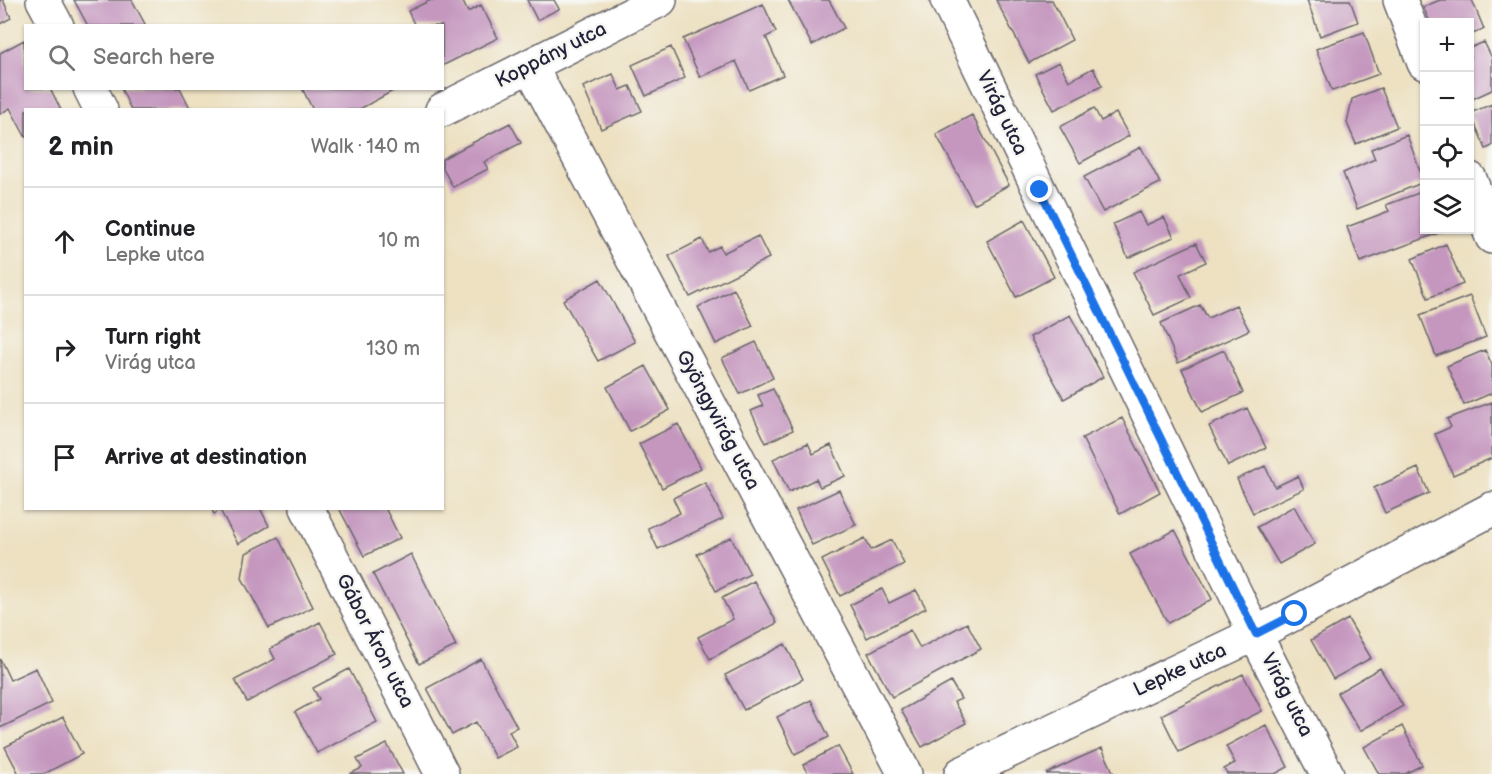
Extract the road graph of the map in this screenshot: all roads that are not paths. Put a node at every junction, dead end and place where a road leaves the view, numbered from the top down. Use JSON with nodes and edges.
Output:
{"nodes":[{"id":1,"x":43,"y":0,"type":"edge"},
{"id":2,"x":660,"y":0,"type":"edge"},
{"id":3,"x":947,"y":0,"type":"edge"},
{"id":4,"x":1400,"y":0,"type":"edge"},
{"id":5,"x":56,"y":24,"type":"edge"},
{"id":6,"x":1420,"y":50,"type":"edge"},
{"id":7,"x":531,"y":67,"type":"junction"},
{"id":8,"x":91,"y":90,"type":"edge"},
{"id":9,"x":100,"y":108,"type":"edge"},
{"id":10,"x":444,"y":109,"type":"edge"},
{"id":11,"x":1470,"y":180,"type":"edge"},
{"id":12,"x":1492,"y":237,"type":"edge"},
{"id":13,"x":1492,"y":509,"type":"edge"},
{"id":14,"x":308,"y":510,"type":"edge"},
{"id":15,"x":1256,"y":634,"type":"junction"},
{"id":16,"x":442,"y":774,"type":"edge"},
{"id":17,"x":906,"y":774,"type":"edge"},
{"id":18,"x":961,"y":774,"type":"edge"},
{"id":19,"x":1327,"y":774,"type":"edge"}],
"edges":[{"from":1,"to":5,"type":"street"},
{"from":2,"to":7,"type":"street","name":"Koppány utca"},
{"from":3,"to":15,"type":"street","name":"Virág utca"},
{"from":4,"to":6,"type":"street"},
{"from":7,"to":10,"type":"street","name":"Koppány utca"},
{"from":7,"to":17,"type":"street","name":"Gyöngyvirág utca"},
{"from":8,"to":9,"type":"street"},
{"from":11,"to":12,"type":"street"},
{"from":13,"to":15,"type":"street","name":"Lepke utca"},
{"from":14,"to":16,"type":"street","name":"Gábor Áron utca"},
{"from":15,"to":18,"type":"street","name":"Lepke utca"},
{"from":15,"to":19,"type":"street","name":"Virág utca"}]}
